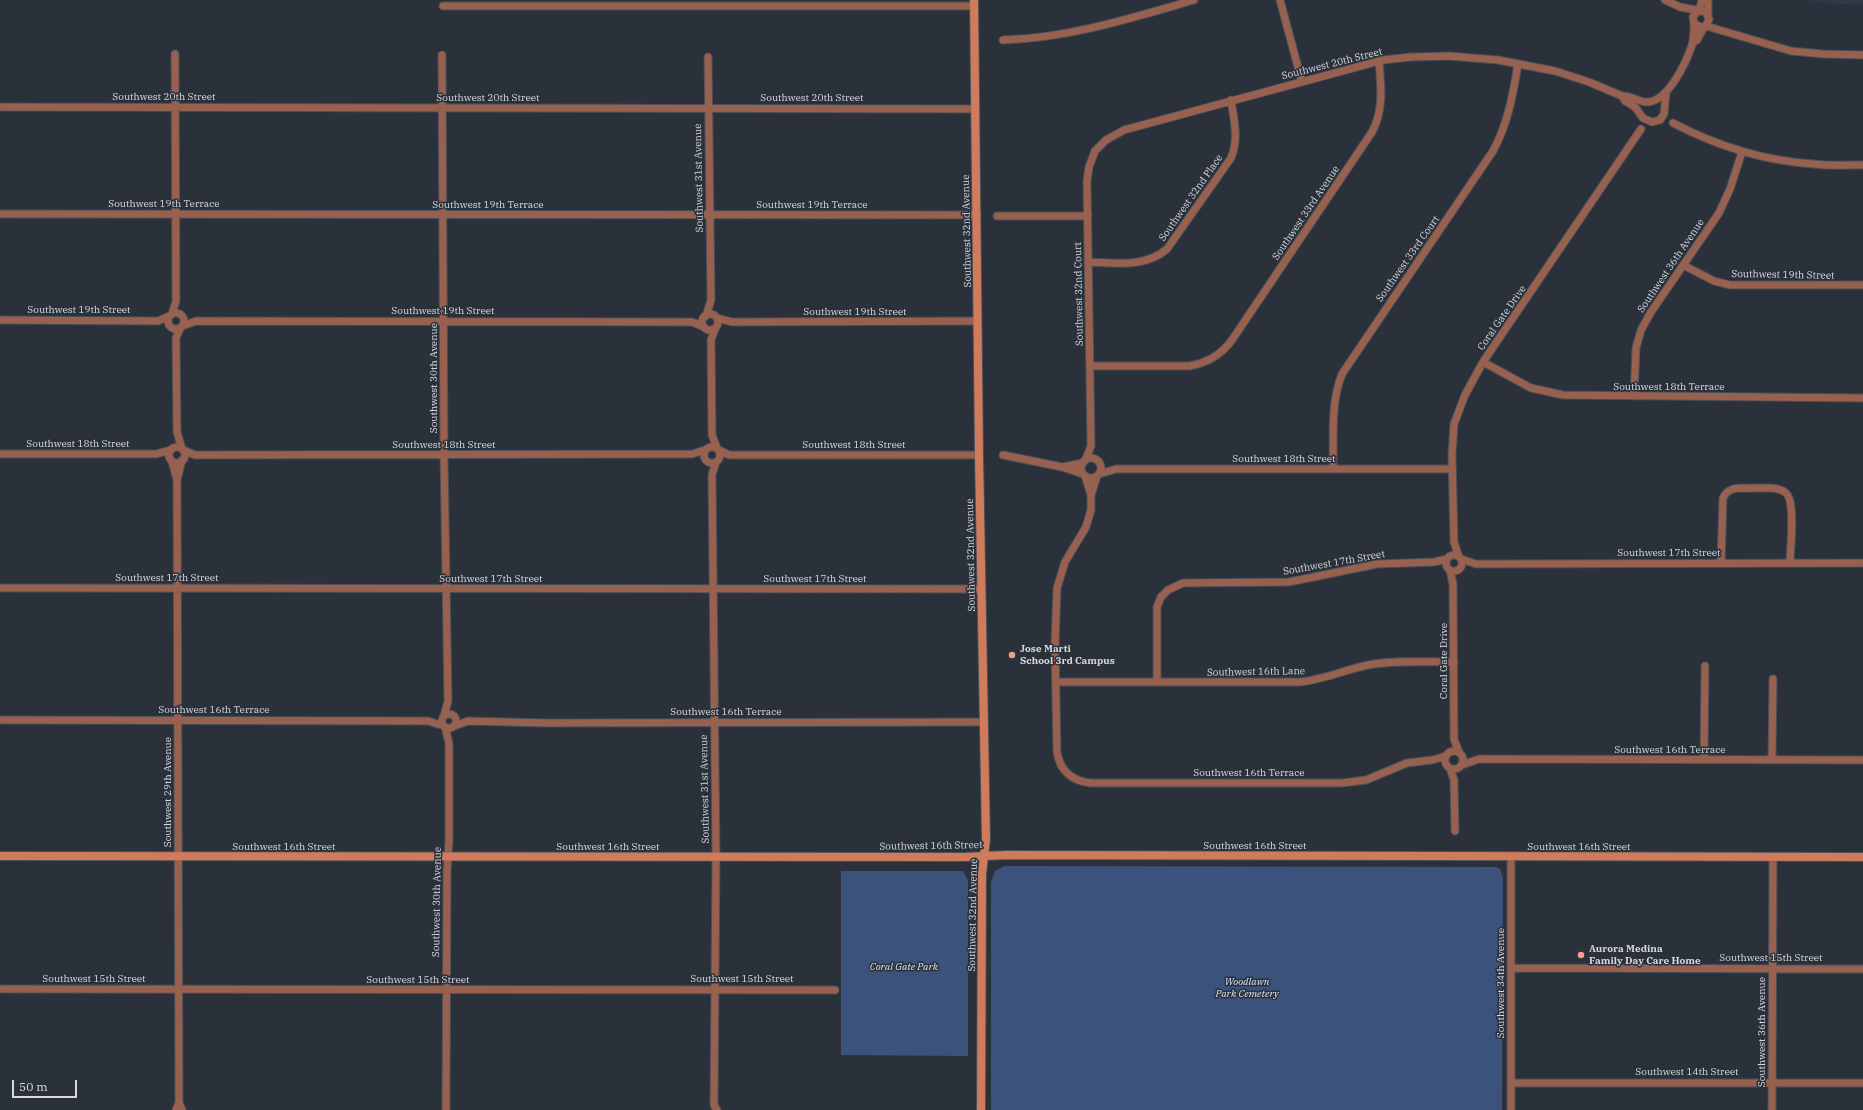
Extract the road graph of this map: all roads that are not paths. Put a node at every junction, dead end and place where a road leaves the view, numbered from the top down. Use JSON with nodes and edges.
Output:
{"nodes":[{"id":1,"x":1194,"y":0,"type":"edge"},
{"id":2,"x":1280,"y":0,"type":"edge"},
{"id":3,"x":1665,"y":0,"type":"edge"},
{"id":4,"x":1702,"y":0,"type":"edge"},
{"id":5,"x":1708,"y":0,"type":"edge"},
{"id":6,"x":494,"y":3,"type":"edge"},
{"id":7,"x":657,"y":3,"type":"edge"},
{"id":8,"x":840,"y":3,"type":"edge"},
{"id":9,"x":974,"y":3,"type":"edge"},
{"id":10,"x":443,"y":6,"type":"dead end"},
{"id":11,"x":1680,"y":7,"type":"junction"},
{"id":12,"x":1698,"y":11,"type":"junction"},
{"id":13,"x":1709,"y":16,"type":"junction"},
{"id":14,"x":1694,"y":21,"type":"junction"},
{"id":15,"x":1705,"y":26,"type":"junction"},
{"id":16,"x":1722,"y":30,"type":"junction"},
{"id":17,"x":1003,"y":40,"type":"dead end"},
{"id":18,"x":1693,"y":43,"type":"junction"},
{"id":19,"x":175,"y":54,"type":"dead end"},
{"id":20,"x":442,"y":55,"type":"dead end"},
{"id":21,"x":1863,"y":55,"type":"edge"},
{"id":22,"x":708,"y":57,"type":"dead end"},
{"id":23,"x":1379,"y":61,"type":"junction"},
{"id":24,"x":1518,"y":64,"type":"junction"},
{"id":25,"x":1302,"y":82,"type":"junction"},
{"id":26,"x":1666,"y":93,"type":"junction"},
{"id":27,"x":1622,"y":96,"type":"junction"},
{"id":28,"x":1231,"y":100,"type":"junction"},
{"id":29,"x":0,"y":107,"type":"edge"},
{"id":30,"x":175,"y":108,"type":"junction"},
{"id":31,"x":442,"y":108,"type":"junction"},
{"id":32,"x":708,"y":108,"type":"junction"},
{"id":33,"x":975,"y":109,"type":"junction"},
{"id":34,"x":1673,"y":123,"type":"dead end"},
{"id":35,"x":1641,"y":129,"type":"dead end"},
{"id":36,"x":1100,"y":146,"type":"joint"},
{"id":37,"x":1742,"y":152,"type":"junction"},
{"id":38,"x":1863,"y":165,"type":"edge"},
{"id":39,"x":0,"y":214,"type":"edge"},
{"id":40,"x":176,"y":214,"type":"junction"},
{"id":41,"x":443,"y":215,"type":"junction"},
{"id":42,"x":710,"y":215,"type":"junction"},
{"id":43,"x":977,"y":215,"type":"junction"},
{"id":44,"x":997,"y":216,"type":"dead end"},
{"id":45,"x":1088,"y":216,"type":"junction"},
{"id":46,"x":1088,"y":262,"type":"junction"},
{"id":47,"x":1683,"y":265,"type":"junction"},
{"id":48,"x":1863,"y":286,"type":"edge"},
{"id":49,"x":710,"y":300,"type":"junction"},
{"id":50,"x":176,"y":301,"type":"junction"},
{"id":51,"x":171,"y":315,"type":"junction"},
{"id":52,"x":181,"y":315,"type":"junction"},
{"id":53,"x":705,"y":317,"type":"junction"},
{"id":54,"x":716,"y":317,"type":"junction"},
{"id":55,"x":0,"y":320,"type":"edge"},
{"id":56,"x":158,"y":321,"type":"junction"},
{"id":57,"x":194,"y":321,"type":"junction"},
{"id":58,"x":444,"y":321,"type":"junction"},
{"id":59,"x":977,"y":321,"type":"junction"},
{"id":60,"x":692,"y":322,"type":"junction"},
{"id":61,"x":732,"y":322,"type":"junction"},
{"id":62,"x":182,"y":326,"type":"junction"},
{"id":63,"x":171,"y":327,"type":"junction"},
{"id":64,"x":705,"y":328,"type":"junction"},
{"id":65,"x":716,"y":328,"type":"junction"},
{"id":66,"x":176,"y":338,"type":"junction"},
{"id":67,"x":711,"y":340,"type":"junction"},
{"id":68,"x":1483,"y":362,"type":"junction"},
{"id":69,"x":1090,"y":366,"type":"junction"},
{"id":70,"x":1634,"y":396,"type":"junction"},
{"id":71,"x":1863,"y":398,"type":"edge"},
{"id":72,"x":177,"y":432,"type":"junction"},
{"id":73,"x":712,"y":435,"type":"junction"},
{"id":74,"x":1091,"y":446,"type":"junction"},
{"id":75,"x":171,"y":449,"type":"junction"},
{"id":76,"x":182,"y":449,"type":"junction"},
{"id":77,"x":706,"y":449,"type":"junction"},
{"id":78,"x":718,"y":449,"type":"junction"},
{"id":79,"x":0,"y":454,"type":"edge"},
{"id":80,"x":156,"y":454,"type":"junction"},
{"id":81,"x":195,"y":454,"type":"junction"},
{"id":82,"x":692,"y":454,"type":"junction"},
{"id":83,"x":444,"y":455,"type":"junction"},
{"id":84,"x":729,"y":455,"type":"junction"},
{"id":85,"x":979,"y":455,"type":"junction"},
{"id":86,"x":1003,"y":455,"type":"dead end"},
{"id":87,"x":183,"y":460,"type":"junction"},
{"id":88,"x":171,"y":461,"type":"junction"},
{"id":89,"x":707,"y":461,"type":"junction"},
{"id":90,"x":717,"y":461,"type":"junction"},
{"id":91,"x":1084,"y":462,"type":"junction"},
{"id":92,"x":1098,"y":462,"type":"junction"},
{"id":93,"x":1062,"y":466,"type":"junction"},
{"id":94,"x":1116,"y":469,"type":"junction"},
{"id":95,"x":1334,"y":469,"type":"junction"},
{"id":96,"x":1452,"y":469,"type":"junction"},
{"id":97,"x":713,"y":473,"type":"junction"},
{"id":98,"x":1084,"y":475,"type":"junction"},
{"id":99,"x":1098,"y":475,"type":"junction"},
{"id":100,"x":177,"y":480,"type":"junction"},
{"id":101,"x":1091,"y":496,"type":"junction"},
{"id":102,"x":1454,"y":542,"type":"junction"},
{"id":103,"x":1448,"y":558,"type":"junction"},
{"id":104,"x":1460,"y":558,"type":"junction"},
{"id":105,"x":1434,"y":562,"type":"junction"},
{"id":106,"x":1721,"y":563,"type":"junction"},
{"id":107,"x":1790,"y":563,"type":"junction"},
{"id":108,"x":1863,"y":563,"type":"edge"},
{"id":109,"x":1474,"y":564,"type":"junction"},
{"id":110,"x":1449,"y":569,"type":"junction"},
{"id":111,"x":1459,"y":569,"type":"junction"},
{"id":112,"x":1453,"y":584,"type":"junction"},
{"id":113,"x":0,"y":588,"type":"edge"},
{"id":114,"x":178,"y":588,"type":"junction"},
{"id":115,"x":714,"y":588,"type":"junction"},
{"id":116,"x":447,"y":589,"type":"junction"},
{"id":117,"x":981,"y":589,"type":"junction"},
{"id":118,"x":1454,"y":662,"type":"junction"},
{"id":119,"x":1705,"y":666,"type":"dead end"},
{"id":120,"x":1773,"y":679,"type":"dead end"},
{"id":121,"x":1056,"y":682,"type":"junction"},
{"id":122,"x":1157,"y":682,"type":"junction"},
{"id":123,"x":448,"y":701,"type":"junction"},
{"id":124,"x":444,"y":716,"type":"junction"},
{"id":125,"x":453,"y":716,"type":"junction"},
{"id":126,"x":0,"y":720,"type":"edge"},
{"id":127,"x":178,"y":720,"type":"junction"},
{"id":128,"x":428,"y":721,"type":"junction"},
{"id":129,"x":468,"y":721,"type":"junction"},
{"id":130,"x":715,"y":722,"type":"junction"},
{"id":131,"x":984,"y":722,"type":"junction"},
{"id":132,"x":449,"y":726,"type":"junction"},
{"id":133,"x":1454,"y":739,"type":"junction"},
{"id":134,"x":1460,"y":753,"type":"junction"},
{"id":135,"x":1448,"y":754,"type":"junction"},
{"id":136,"x":1476,"y":759,"type":"junction"},
{"id":137,"x":1432,"y":760,"type":"junction"},
{"id":138,"x":1704,"y":760,"type":"junction"},
{"id":139,"x":1772,"y":760,"type":"junction"},
{"id":140,"x":1863,"y":760,"type":"edge"},
{"id":141,"x":1448,"y":766,"type":"junction"},
{"id":142,"x":1460,"y":766,"type":"junction"},
{"id":143,"x":1454,"y":780,"type":"junction"},
{"id":144,"x":1455,"y":831,"type":"dead end"},
{"id":145,"x":0,"y":856,"type":"edge"},
{"id":146,"x":984,"y":856,"type":"junction"},
{"id":147,"x":179,"y":857,"type":"junction"},
{"id":148,"x":448,"y":857,"type":"junction"},
{"id":149,"x":716,"y":857,"type":"junction"},
{"id":150,"x":1511,"y":857,"type":"junction"},
{"id":151,"x":1773,"y":857,"type":"junction"},
{"id":152,"x":1863,"y":857,"type":"edge"},
{"id":153,"x":1512,"y":968,"type":"junction"},
{"id":154,"x":1773,"y":968,"type":"junction"},
{"id":155,"x":1863,"y":969,"type":"edge"},
{"id":156,"x":0,"y":989,"type":"edge"},
{"id":157,"x":179,"y":989,"type":"junction"},
{"id":158,"x":715,"y":989,"type":"junction"},
{"id":159,"x":446,"y":990,"type":"junction"},
{"id":160,"x":835,"y":990,"type":"dead end"},
{"id":161,"x":1511,"y":1083,"type":"junction"},
{"id":162,"x":1772,"y":1083,"type":"junction"},
{"id":163,"x":1863,"y":1083,"type":"edge"},
{"id":164,"x":179,"y":1103,"type":"junction"},
{"id":165,"x":714,"y":1108,"type":"edge"},
{"id":166,"x":176,"y":1110,"type":"edge"},
{"id":167,"x":182,"y":1110,"type":"edge"},
{"id":168,"x":446,"y":1110,"type":"edge"},
{"id":169,"x":981,"y":1110,"type":"edge"},
{"id":170,"x":1511,"y":1110,"type":"edge"},
{"id":171,"x":1772,"y":1110,"type":"edge"}],
"edges":[{"from":1,"to":17,"type":"street"},
{"from":2,"to":25,"type":"street"},
{"from":3,"to":11,"type":"street"},
{"from":4,"to":12,"type":"street"},
{"from":5,"to":13,"type":"street"},
{"from":6,"to":7,"type":"street"},
{"from":6,"to":10,"type":"street"},
{"from":7,"to":8,"type":"street"},
{"from":8,"to":9,"type":"street"},
{"from":9,"to":33,"type":"street","name":"Southwest 32nd Avenue"},
{"from":11,"to":12,"type":"street"},
{"from":11,"to":14,"type":"street"},
{"from":12,"to":13,"type":"street"},
{"from":12,"to":14,"type":"street"},
{"from":13,"to":15,"type":"street"},
{"from":13,"to":16,"type":"street"},
{"from":14,"to":15,"type":"street"},
{"from":14,"to":18,"type":"street"},
{"from":15,"to":16,"type":"street"},
{"from":15,"to":18,"type":"street"},
{"from":16,"to":21,"type":"street"},
{"from":18,"to":26,"type":"street"},
{"from":19,"to":30,"type":"street"},
{"from":20,"to":31,"type":"street","name":"Southwest 30th Avenue"},
{"from":22,"to":32,"type":"street","name":"Southwest 31st Avenue"},
{"from":23,"to":24,"type":"street","name":"Southwest 20th Street"},
{"from":23,"to":25,"type":"street","name":"Southwest 20th Street"},
{"from":23,"to":69,"type":"street","name":"Southwest 33rd Avenue"},
{"from":24,"to":27,"type":"street","name":"Southwest 20th Street"},
{"from":24,"to":95,"type":"street","name":"Southwest 33rd Court"},
{"from":25,"to":28,"type":"street","name":"Southwest 20th Street"},
{"from":26,"to":27,"type":"street","name":"Southwest 20th Street"},
{"from":26,"to":27,"type":"street","name":"Southwest 20th Street"},
{"from":28,"to":36,"type":"street","name":"Southwest 20th Street"},
{"from":28,"to":46,"type":"street","name":"Southwest 32nd Place"},
{"from":29,"to":30,"type":"street","name":"Southwest 20th Street"},
{"from":30,"to":31,"type":"street","name":"Southwest 20th Street"},
{"from":30,"to":40,"type":"street"},
{"from":31,"to":32,"type":"street","name":"Southwest 20th Street"},
{"from":31,"to":41,"type":"street","name":"Southwest 30th Avenue"},
{"from":32,"to":33,"type":"street","name":"Southwest 20th Street"},
{"from":32,"to":42,"type":"street","name":"Southwest 31st Avenue"},
{"from":33,"to":43,"type":"street","name":"Southwest 32nd Avenue"},
{"from":34,"to":37,"type":"street"},
{"from":35,"to":68,"type":"street","name":"Coral Gate Drive"},
{"from":36,"to":45,"type":"street","name":"Southwest 32nd Court"},
{"from":37,"to":38,"type":"street"},
{"from":37,"to":47,"type":"street","name":"Southwest 36th Avenue"},
{"from":39,"to":40,"type":"street","name":"Southwest 19th Terrace"},
{"from":40,"to":41,"type":"street","name":"Southwest 19th Terrace"},
{"from":40,"to":50,"type":"street"},
{"from":41,"to":42,"type":"street","name":"Southwest 19th Terrace"},
{"from":41,"to":58,"type":"street","name":"Southwest 30th Avenue"},
{"from":42,"to":43,"type":"street","name":"Southwest 19th Terrace"},
{"from":42,"to":49,"type":"street","name":"Southwest 31st Avenue"},
{"from":43,"to":59,"type":"street","name":"Southwest 32nd Avenue"},
{"from":44,"to":45,"type":"street"},
{"from":45,"to":46,"type":"street","name":"Southwest 32nd Court"},
{"from":46,"to":69,"type":"street","name":"Southwest 32nd Court"},
{"from":47,"to":48,"type":"street","name":"Southwest 19th Street"},
{"from":47,"to":70,"type":"street","name":"Southwest 36th Avenue"},
{"from":49,"to":53,"type":"street","name":"Southwest 31st Avenue"},
{"from":49,"to":54,"type":"street","name":"Southwest 31st Avenue"},
{"from":50,"to":51,"type":"street"},
{"from":50,"to":52,"type":"street"},
{"from":51,"to":52,"type":"street"},
{"from":51,"to":56,"type":"street","name":"Southwest 19th Street"},
{"from":51,"to":63,"type":"street"},
{"from":52,"to":57,"type":"street","name":"Southwest 19th Street"},
{"from":52,"to":62,"type":"street"},
{"from":53,"to":54,"type":"street"},
{"from":53,"to":60,"type":"street","name":"Southwest 19th Street"},
{"from":53,"to":64,"type":"street"},
{"from":54,"to":61,"type":"street","name":"Southwest 19th Street"},
{"from":54,"to":65,"type":"street"},
{"from":55,"to":56,"type":"street","name":"Southwest 19th Street"},
{"from":56,"to":63,"type":"street","name":"Southwest 19th Street"},
{"from":57,"to":58,"type":"street","name":"Southwest 19th Street"},
{"from":57,"to":62,"type":"street","name":"Southwest 19th Street"},
{"from":58,"to":60,"type":"street","name":"Southwest 19th Street"},
{"from":58,"to":83,"type":"street","name":"Southwest 30th Avenue"},
{"from":59,"to":61,"type":"street","name":"Southwest 19th Street"},
{"from":59,"to":85,"type":"street","name":"Southwest 32nd Avenue"},
{"from":60,"to":64,"type":"street","name":"Southwest 19th Street"},
{"from":61,"to":65,"type":"street","name":"Southwest 19th Street"},
{"from":62,"to":63,"type":"street"},
{"from":62,"to":66,"type":"street"},
{"from":63,"to":66,"type":"street"},
{"from":64,"to":65,"type":"street"},
{"from":64,"to":67,"type":"street"},
{"from":65,"to":67,"type":"street"},
{"from":66,"to":72,"type":"street"},
{"from":67,"to":73,"type":"street"},
{"from":68,"to":70,"type":"street","name":"Southwest 18th Terrace"},
{"from":68,"to":96,"type":"street","name":"Coral Gate Drive"},
{"from":69,"to":74,"type":"street","name":"Southwest 32nd Court"},
{"from":70,"to":71,"type":"street","name":"Southwest 18th Terrace"},
{"from":72,"to":75,"type":"street"},
{"from":72,"to":76,"type":"street"},
{"from":73,"to":77,"type":"street"},
{"from":73,"to":78,"type":"street"},
{"from":74,"to":91,"type":"street","name":"Southwest 32nd Court"},
{"from":74,"to":92,"type":"street","name":"Southwest 32nd Court"},
{"from":75,"to":76,"type":"street"},
{"from":75,"to":80,"type":"street","name":"Southwest 18th Street"},
{"from":75,"to":88,"type":"street"},
{"from":76,"to":81,"type":"street","name":"Southwest 18th Street"},
{"from":76,"to":87,"type":"street"},
{"from":77,"to":78,"type":"street"},
{"from":77,"to":82,"type":"street","name":"Southwest 18th Street"},
{"from":77,"to":89,"type":"street"},
{"from":78,"to":84,"type":"street","name":"Southwest 18th Street"},
{"from":78,"to":90,"type":"street"},
{"from":79,"to":80,"type":"street","name":"Southwest 18th Street"},
{"from":80,"to":88,"type":"street","name":"Southwest 18th Street"},
{"from":81,"to":83,"type":"street","name":"Southwest 18th Street"},
{"from":81,"to":87,"type":"street","name":"Southwest 18th Street"},
{"from":82,"to":83,"type":"street","name":"Southwest 18th Street"},
{"from":82,"to":89,"type":"street","name":"Southwest 18th Street"},
{"from":83,"to":116,"type":"street","name":"Southwest 30th Avenue"},
{"from":84,"to":85,"type":"street","name":"Southwest 18th Street"},
{"from":84,"to":90,"type":"street","name":"Southwest 18th Street"},
{"from":85,"to":117,"type":"street","name":"Southwest 32nd Avenue"},
{"from":86,"to":93,"type":"street"},
{"from":87,"to":88,"type":"street"},
{"from":87,"to":100,"type":"street","name":"Southwest 29th Avenue"},
{"from":88,"to":100,"type":"street","name":"Southwest 29th Avenue"},
{"from":89,"to":90,"type":"street"},
{"from":89,"to":97,"type":"street","name":"Southwest 31st Avenue"},
{"from":90,"to":97,"type":"street","name":"Southwest 31st Avenue"},
{"from":91,"to":92,"type":"street"},
{"from":91,"to":93,"type":"street"},
{"from":91,"to":98,"type":"street"},
{"from":92,"to":94,"type":"street","name":"Southwest 18th Street"},
{"from":92,"to":99,"type":"street"},
{"from":93,"to":98,"type":"street"},
{"from":94,"to":95,"type":"street","name":"Southwest 18th Street"},
{"from":94,"to":99,"type":"street","name":"Southwest 18th Street"},
{"from":95,"to":96,"type":"street","name":"Southwest 18th Street"},
{"from":96,"to":102,"type":"street","name":"Coral Gate Drive"},
{"from":97,"to":115,"type":"street","name":"Southwest 31st Avenue"},
{"from":98,"to":99,"type":"street"},
{"from":98,"to":101,"type":"street"},
{"from":99,"to":101,"type":"street"},
{"from":100,"to":114,"type":"street","name":"Southwest 29th Avenue"},
{"from":101,"to":121,"type":"street"},
{"from":102,"to":103,"type":"street","name":"Coral Gate Drive"},
{"from":102,"to":104,"type":"street","name":"Coral Gate Drive"},
{"from":103,"to":104,"type":"street"},
{"from":103,"to":105,"type":"street","name":"Southwest 17th Street"},
{"from":103,"to":110,"type":"street"},
{"from":104,"to":109,"type":"street","name":"Southwest 17th Street"},
{"from":104,"to":111,"type":"street"},
{"from":105,"to":110,"type":"street","name":"Southwest 17th Street"},
{"from":105,"to":122,"type":"street","name":"Southwest 17th Street"},
{"from":106,"to":107,"type":"street","name":"Southwest 17th Street"},
{"from":106,"to":107,"type":"street"},
{"from":106,"to":109,"type":"street","name":"Southwest 17th Street"},
{"from":107,"to":108,"type":"street","name":"Southwest 17th Street"},
{"from":109,"to":111,"type":"street","name":"Southwest 17th Street"},
{"from":110,"to":111,"type":"street"},
{"from":110,"to":112,"type":"street","name":"Coral Gate Drive"},
{"from":111,"to":112,"type":"street","name":"Coral Gate Drive"},
{"from":112,"to":118,"type":"street","name":"Coral Gate Drive"},
{"from":113,"to":114,"type":"street","name":"Southwest 17th Street"},
{"from":114,"to":116,"type":"street","name":"Southwest 17th Street"},
{"from":114,"to":127,"type":"street","name":"Southwest 29th Avenue"},
{"from":115,"to":116,"type":"street","name":"Southwest 17th Street"},
{"from":115,"to":117,"type":"street","name":"Southwest 17th Street"},
{"from":115,"to":130,"type":"street","name":"Southwest 31st Avenue"},
{"from":116,"to":123,"type":"street","name":"Southwest 30th Avenue"},
{"from":117,"to":131,"type":"street","name":"Southwest 32nd Avenue"},
{"from":118,"to":122,"type":"street","name":"Southwest 16th Lane"},
{"from":118,"to":133,"type":"street","name":"Coral Gate Drive"},
{"from":119,"to":138,"type":"street"},
{"from":120,"to":139,"type":"street"},
{"from":121,"to":122,"type":"street","name":"Southwest 16th Lane"},
{"from":121,"to":137,"type":"street","name":"Southwest 16th Terrace"},
{"from":123,"to":124,"type":"street","name":"Southwest 30th Avenue"},
{"from":123,"to":125,"type":"street","name":"Southwest 30th Avenue"},
{"from":124,"to":125,"type":"street"},
{"from":124,"to":128,"type":"street","name":"Southwest 16th Terrace"},
{"from":124,"to":132,"type":"street"},
{"from":125,"to":129,"type":"street","name":"Southwest 16th Terrace"},
{"from":125,"to":132,"type":"street"},
{"from":126,"to":127,"type":"street","name":"Southwest 16th Terrace"},
{"from":127,"to":128,"type":"street","name":"Southwest 16th Terrace"},
{"from":127,"to":147,"type":"street","name":"Southwest 29th Avenue"},
{"from":128,"to":132,"type":"street","name":"Southwest 16th Terrace"},
{"from":129,"to":130,"type":"street","name":"Southwest 16th Terrace"},
{"from":129,"to":132,"type":"street","name":"Southwest 16th Terrace"},
{"from":130,"to":131,"type":"street","name":"Southwest 16th Terrace"},
{"from":130,"to":149,"type":"street","name":"Southwest 31st Avenue"},
{"from":131,"to":146,"type":"street","name":"Southwest 32nd Avenue"},
{"from":132,"to":148,"type":"street","name":"Southwest 30th Avenue"},
{"from":133,"to":134,"type":"street","name":"Coral Gate Drive"},
{"from":133,"to":135,"type":"street","name":"Coral Gate Drive"},
{"from":134,"to":135,"type":"street","name":"Southwest 16th Terrace"},
{"from":134,"to":136,"type":"street","name":"Southwest 16th Terrace"},
{"from":134,"to":142,"type":"street"},
{"from":135,"to":137,"type":"street","name":"Southwest 16th Terrace"},
{"from":135,"to":141,"type":"street"},
{"from":136,"to":138,"type":"street","name":"Southwest 16th Terrace"},
{"from":136,"to":142,"type":"street","name":"Southwest 16th Terrace"},
{"from":137,"to":141,"type":"street","name":"Southwest 16th Terrace"},
{"from":138,"to":139,"type":"street","name":"Southwest 16th Terrace"},
{"from":139,"to":140,"type":"street","name":"Southwest 16th Terrace"},
{"from":141,"to":142,"type":"street","name":"Southwest 16th Terrace"},
{"from":141,"to":143,"type":"street"},
{"from":142,"to":143,"type":"street"},
{"from":143,"to":144,"type":"street"},
{"from":145,"to":147,"type":"street","name":"Southwest 16th Street"},
{"from":146,"to":149,"type":"street","name":"Southwest 16th Street"},
{"from":146,"to":150,"type":"street","name":"Southwest 16th Street"},
{"from":146,"to":169,"type":"street","name":"Southwest 32nd Avenue"},
{"from":147,"to":148,"type":"street","name":"Southwest 16th Street"},
{"from":147,"to":157,"type":"street","name":"Southwest 29th Avenue"},
{"from":148,"to":149,"type":"street","name":"Southwest 16th Street"},
{"from":148,"to":159,"type":"street","name":"Southwest 30th Avenue"},
{"from":149,"to":158,"type":"street","name":"Southwest 31st Avenue"},
{"from":150,"to":151,"type":"street","name":"Southwest 16th Street"},
{"from":150,"to":153,"type":"street","name":"Southwest 34th Avenue"},
{"from":151,"to":152,"type":"street","name":"Southwest 16th Street"},
{"from":151,"to":154,"type":"street","name":"Southwest 36th Avenue"},
{"from":153,"to":154,"type":"street","name":"Southwest 15th Street"},
{"from":153,"to":161,"type":"street","name":"Southwest 34th Avenue"},
{"from":154,"to":155,"type":"street","name":"Southwest 15th Street"},
{"from":154,"to":162,"type":"street","name":"Southwest 36th Avenue"},
{"from":156,"to":157,"type":"street","name":"Southwest 15th Street"},
{"from":157,"to":159,"type":"street","name":"Southwest 15th Street"},
{"from":157,"to":164,"type":"street","name":"Southwest 29th Avenue"},
{"from":158,"to":159,"type":"street","name":"Southwest 15th Street"},
{"from":158,"to":160,"type":"street","name":"Southwest 15th Street"},
{"from":158,"to":165,"type":"street","name":"Southwest 31st Avenue"},
{"from":159,"to":168,"type":"street","name":"Southwest 30th Avenue"},
{"from":161,"to":162,"type":"street","name":"Southwest 14th Street"},
{"from":161,"to":170,"type":"street","name":"Southwest 34th Avenue"},
{"from":162,"to":163,"type":"street","name":"Southwest 14th Street"},
{"from":162,"to":171,"type":"street","name":"Southwest 36th Avenue"},
{"from":164,"to":166,"type":"street","name":"Southwest 29th Avenue"},
{"from":164,"to":167,"type":"street","name":"Southwest 29th Avenue"}]}
